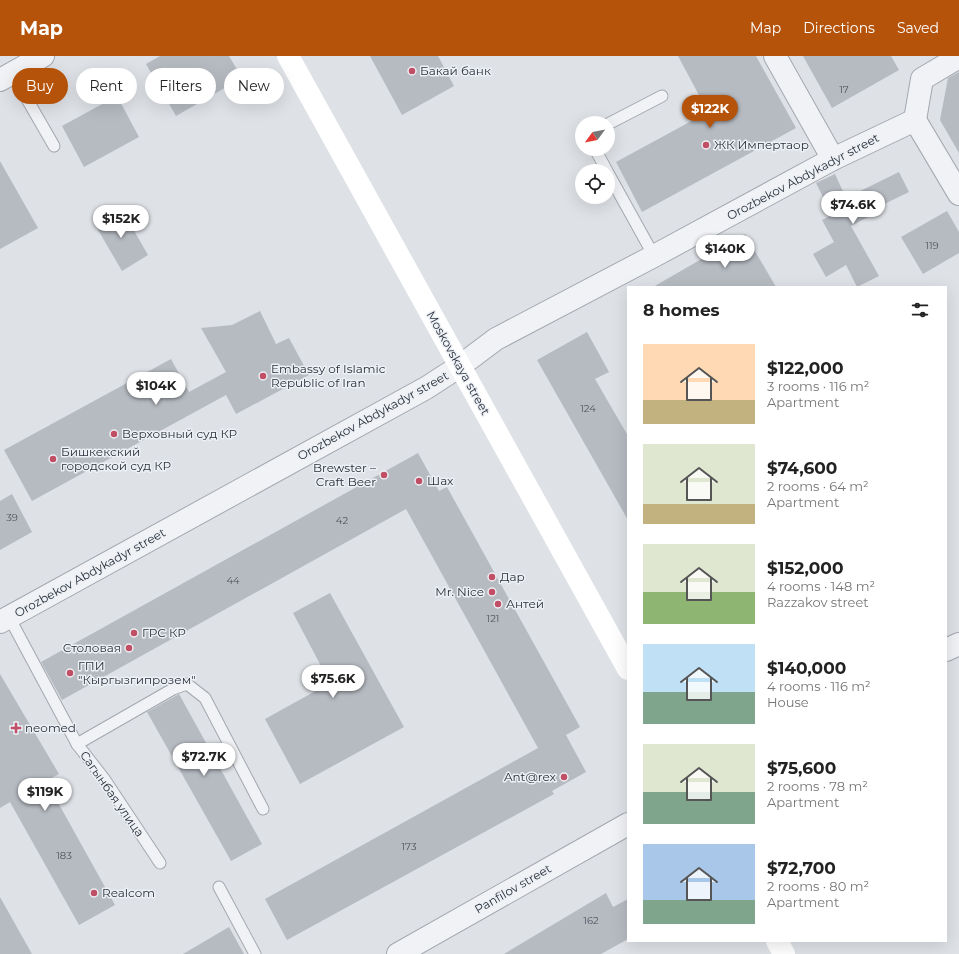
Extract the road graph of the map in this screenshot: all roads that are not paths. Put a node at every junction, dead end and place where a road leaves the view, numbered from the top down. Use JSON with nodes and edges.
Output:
{"nodes":[{"id":1,"x":43,"y":56,"type":"edge"},
{"id":2,"x":288,"y":56,"type":"edge"},
{"id":3,"x":775,"y":56,"type":"edge"},
{"id":4,"x":959,"y":57,"type":"edge"},
{"id":5,"x":6,"y":76,"type":"edge"},
{"id":6,"x":662,"y":96,"type":"dead end"},
{"id":7,"x":615,"y":120,"type":"edge"},
{"id":8,"x":915,"y":120,"type":"junction"},
{"id":9,"x":54,"y":146,"type":"dead end"},
{"id":10,"x":833,"y":159,"type":"junction"},
{"id":11,"x":615,"y":185,"type":"edge"},
{"id":12,"x":959,"y":194,"type":"edge"},
{"id":13,"x":654,"y":256,"type":"junction"},
{"id":14,"x":460,"y":366,"type":"junction"},
{"id":15,"x":5,"y":620,"type":"edge"},
{"id":16,"x":959,"y":644,"type":"edge"},
{"id":17,"x":947,"y":650,"type":"edge"},
{"id":18,"x":627,"y":667,"type":"edge"},
{"id":19,"x":77,"y":744,"type":"junction"},
{"id":20,"x":264,"y":809,"type":"dead end"},
{"id":21,"x":627,"y":825,"type":"edge"},
{"id":22,"x":160,"y":863,"type":"dead end"},
{"id":23,"x":219,"y":888,"type":"dead end"},
{"id":24,"x":778,"y":942,"type":"edge"},
{"id":25,"x":255,"y":954,"type":"edge"},
{"id":26,"x":398,"y":954,"type":"edge"},
{"id":27,"x":784,"y":954,"type":"edge"}],
"edges":[{"from":1,"to":5,"type":"street"},
{"from":2,"to":14,"type":"main road","name":"Moskovskaya street"},
{"from":3,"to":10,"type":"street"},
{"from":4,"to":8,"type":"street"},
{"from":5,"to":9,"type":"lane"},
{"from":6,"to":7,"type":"lane"},
{"from":8,"to":10,"type":"street","name":"Orozbekov Abdykadyr street"},
{"from":8,"to":12,"type":"street"},
{"from":10,"to":13,"type":"street","name":"Orozbekov Abdykadyr street"},
{"from":11,"to":13,"type":"lane"},
{"from":13,"to":14,"type":"street","name":"Orozbekov Abdykadyr street"},
{"from":14,"to":15,"type":"street","name":"Orozbekov Abdykadyr street"},
{"from":14,"to":18,"type":"main road","name":"Moskovskaya street"},
{"from":15,"to":19,"type":"lane","name":"Сагынбая улица"},
{"from":16,"to":17,"type":"street"},
{"from":19,"to":20,"type":"lane"},
{"from":19,"to":22,"type":"lane","name":"Сагынбая улица"},
{"from":21,"to":26,"type":"street","name":"Panfilov street"},
{"from":23,"to":25,"type":"lane"},
{"from":24,"to":27,"type":"main road"}]}
